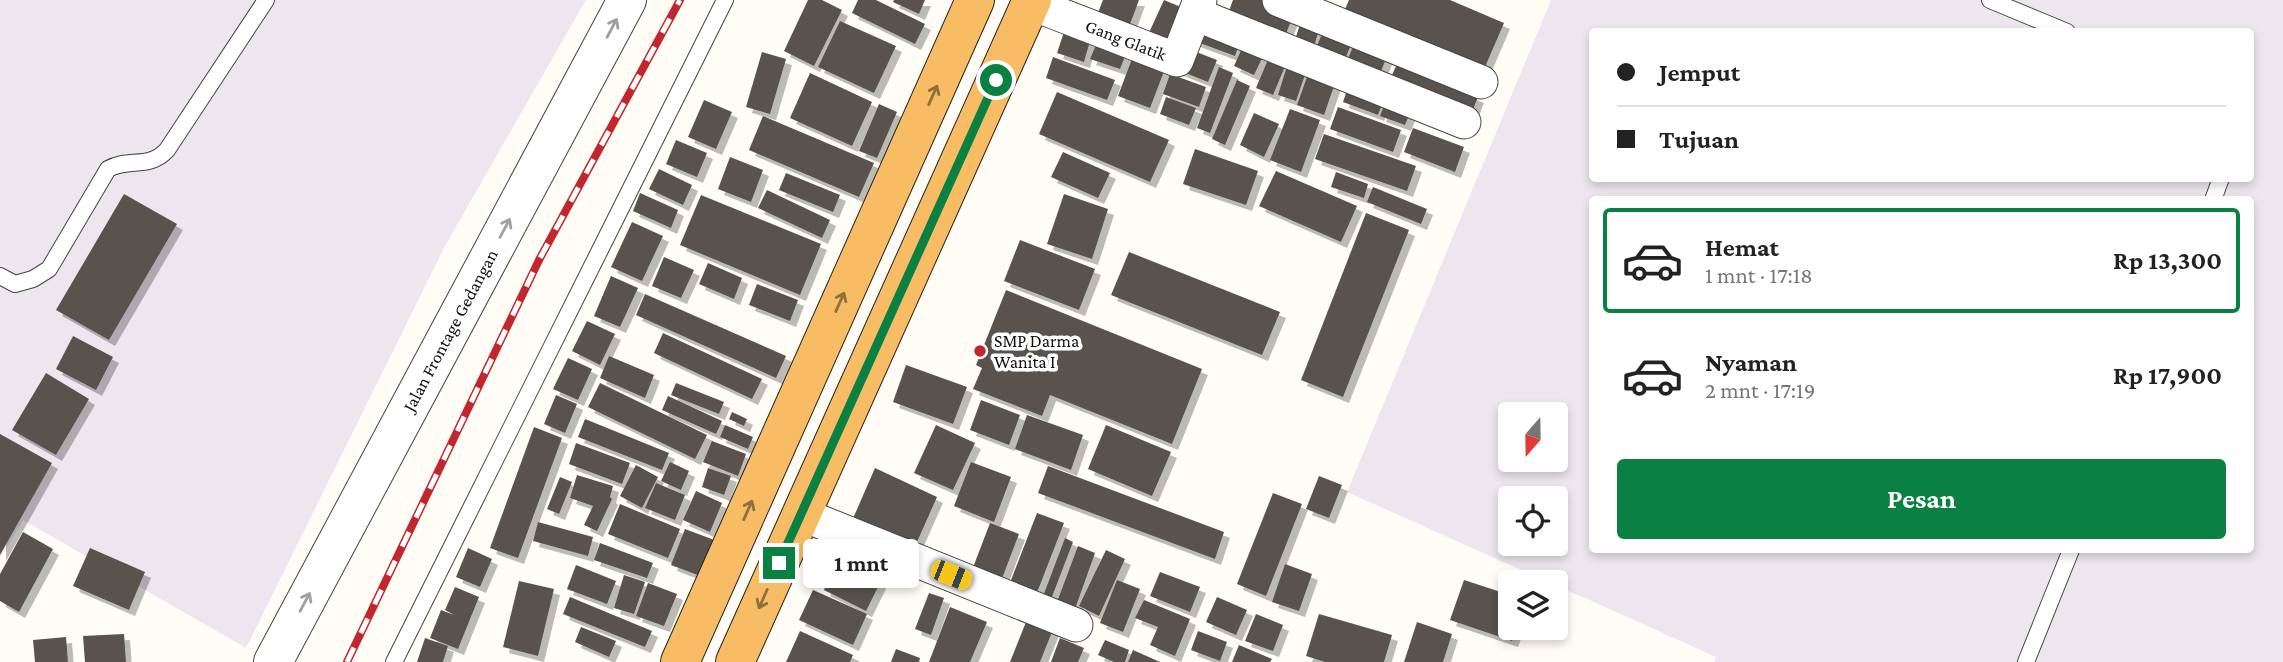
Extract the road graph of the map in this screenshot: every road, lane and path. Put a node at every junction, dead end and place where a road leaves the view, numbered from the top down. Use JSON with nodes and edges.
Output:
{"nodes":[{"id":1,"x":266,"y":0,"type":"edge"},
{"id":2,"x":627,"y":0,"type":"edge"},
{"id":3,"x":725,"y":0,"type":"edge"},
{"id":4,"x":975,"y":0,"type":"edge"},
{"id":5,"x":1279,"y":0,"type":"edge"},
{"id":6,"x":1990,"y":0,"type":"edge"},
{"id":7,"x":1031,"y":2,"type":"edge"},
{"id":8,"x":1198,"y":7,"type":"edge"},
{"id":9,"x":2057,"y":28,"type":"edge"},
{"id":10,"x":1481,"y":82,"type":"dead end"},
{"id":11,"x":1464,"y":122,"type":"dead end"},
{"id":12,"x":0,"y":276,"type":"edge"},
{"id":13,"x":801,"y":514,"type":"junction"},
{"id":14,"x":2070,"y":553,"type":"edge"},
{"id":15,"x":1076,"y":625,"type":"dead end"},
{"id":16,"x":273,"y":662,"type":"edge"},
{"id":17,"x":394,"y":662,"type":"edge"},
{"id":18,"x":680,"y":662,"type":"edge"},
{"id":19,"x":735,"y":662,"type":"edge"},
{"id":20,"x":2026,"y":662,"type":"edge"}],
"edges":[{"from":1,"to":12,"type":"lane"},
{"from":16,"to":2,"type":"street","name":"Jalan Frontage Gedangan","one_way":true},
{"from":3,"to":17,"type":"lane"},
{"from":18,"to":4,"type":"highway","one_way":true},
{"from":5,"to":10,"type":"street"},
{"from":6,"to":9,"type":"lane"},
{"from":7,"to":8,"type":"street","name":"Gang Glatik"},
{"from":7,"to":13,"type":"highway"},
{"from":8,"to":11,"type":"street"},
{"from":13,"to":15,"type":"street"},
{"from":13,"to":19,"type":"highway","one_way":true},
{"from":14,"to":20,"type":"lane"}]}
